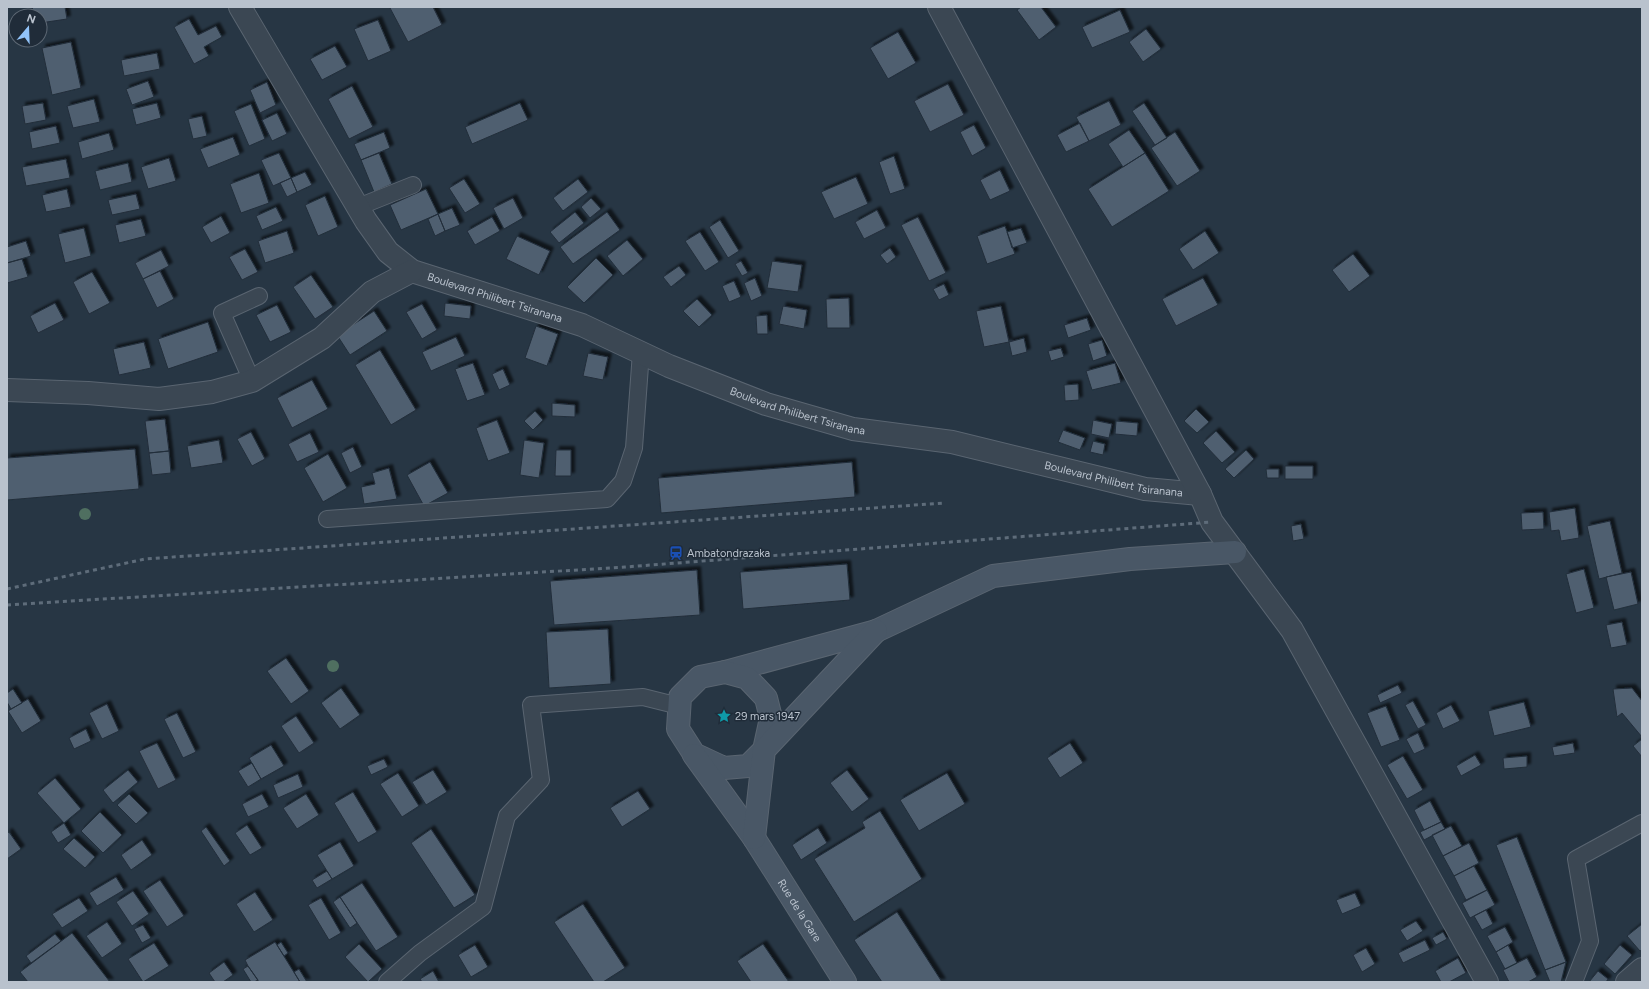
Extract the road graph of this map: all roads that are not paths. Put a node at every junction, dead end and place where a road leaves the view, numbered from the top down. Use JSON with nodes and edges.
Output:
{"nodes":[{"id":1,"x":240,"y":7,"type":"edge"},
{"id":2,"x":939,"y":7,"type":"edge"},
{"id":3,"x":413,"y":185,"type":"dead end"},
{"id":4,"x":358,"y":207,"type":"junction"},
{"id":5,"x":412,"y":272,"type":"junction"},
{"id":6,"x":259,"y":296,"type":"dead end"},
{"id":7,"x":641,"y":352,"type":"junction"},
{"id":8,"x":252,"y":381,"type":"junction"},
{"id":9,"x":7,"y":390,"type":"edge"},
{"id":10,"x":1200,"y":494,"type":"junction"},
{"id":11,"x":327,"y":519,"type":"dead end"},
{"id":12,"x":1234,"y":552,"type":"junction"},
{"id":13,"x":876,"y":631,"type":"junction"},
{"id":14,"x":725,"y":672,"type":"junction"},
{"id":15,"x":679,"y":706,"type":"junction"},
{"id":16,"x":764,"y":750,"type":"junction"},
{"id":17,"x":694,"y":754,"type":"junction"},
{"id":18,"x":1642,"y":823,"type":"edge"},
{"id":19,"x":754,"y":838,"type":"junction"},
{"id":20,"x":1642,"y":969,"type":"edge"},
{"id":21,"x":387,"y":982,"type":"edge"},
{"id":22,"x":845,"y":982,"type":"edge"},
{"id":23,"x":1487,"y":982,"type":"edge"},
{"id":24,"x":1574,"y":982,"type":"edge"},
{"id":25,"x":1627,"y":982,"type":"edge"}],
"edges":[{"from":1,"to":4,"type":"street"},
{"from":2,"to":10,"type":"street"},
{"from":3,"to":4,"type":"lane"},
{"from":4,"to":5,"type":"street"},
{"from":5,"to":7,"type":"street","name":"Boulevard Philibert Tsiranana"},
{"from":5,"to":8,"type":"street"},
{"from":6,"to":8,"type":"lane"},
{"from":7,"to":10,"type":"street","name":"Boulevard Philibert Tsiranana"},
{"from":7,"to":11,"type":"lane"},
{"from":8,"to":9,"type":"street"},
{"from":10,"to":12,"type":"street"},
{"from":12,"to":13,"type":"street"},
{"from":12,"to":23,"type":"street"},
{"from":13,"to":14,"type":"street"},
{"from":13,"to":16,"type":"street"},
{"from":14,"to":15,"type":"street"},
{"from":14,"to":16,"type":"street"},
{"from":15,"to":17,"type":"street"},
{"from":15,"to":21,"type":"lane"},
{"from":16,"to":17,"type":"street"},
{"from":16,"to":19,"type":"street"},
{"from":17,"to":19,"type":"street","name":"Rue de la Gare"},
{"from":18,"to":24,"type":"lane"},
{"from":19,"to":22,"type":"street","name":"Rue de la Gare"},
{"from":20,"to":25,"type":"street"}]}
